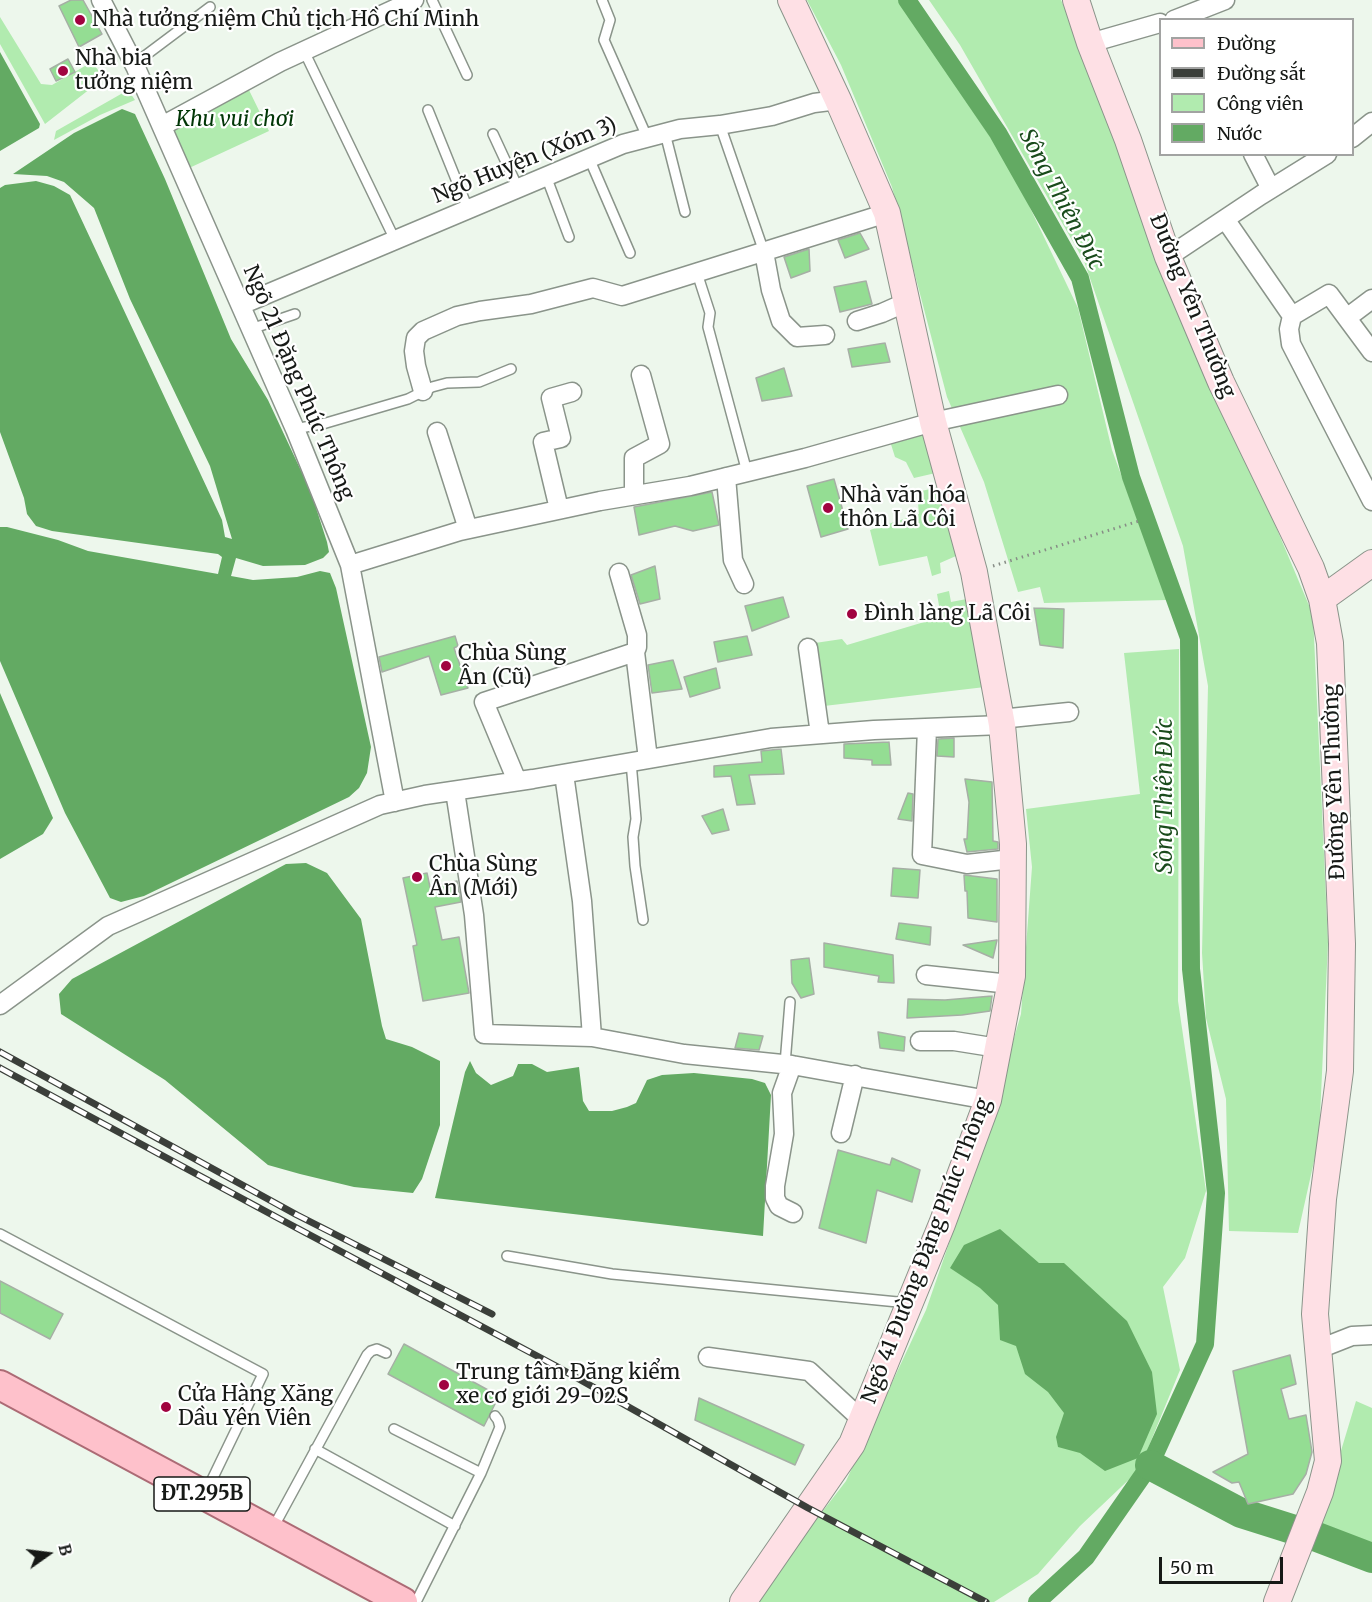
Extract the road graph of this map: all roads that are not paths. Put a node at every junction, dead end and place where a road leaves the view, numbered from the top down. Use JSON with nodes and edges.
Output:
{"nodes":[{"id":1,"x":101,"y":0,"type":"edge"},
{"id":2,"x":414,"y":0,"type":"edge"},
{"id":3,"x":432,"y":0,"type":"edge"},
{"id":4,"x":602,"y":0,"type":"edge"},
{"id":5,"x":791,"y":0,"type":"edge"},
{"id":6,"x":1076,"y":0,"type":"edge"},
{"id":7,"x":1225,"y":0,"type":"edge"},
{"id":8,"x":210,"y":7,"type":"dead end"},
{"id":9,"x":1179,"y":18,"type":"edge"},
{"id":10,"x":1159,"y":24,"type":"edge"},
{"id":11,"x":1090,"y":44,"type":"junction"},
{"id":12,"x":304,"y":51,"type":"junction"},
{"id":13,"x":134,"y":64,"type":"junction"},
{"id":14,"x":466,"y":75,"type":"dead end"},
{"id":15,"x":838,"y":100,"type":"junction"},
{"id":16,"x":428,"y":110,"type":"dead end"},
{"id":17,"x":1372,"y":122,"type":"edge"},
{"id":18,"x":720,"y":125,"type":"junction"},
{"id":19,"x":162,"y":126,"type":"junction"},
{"id":20,"x":493,"y":134,"type":"dead end"},
{"id":21,"x":656,"y":135,"type":"junction"},
{"id":22,"x":1354,"y":137,"type":"edge"},
{"id":23,"x":1254,"y":156,"type":"edge"},
{"id":24,"x":1324,"y":156,"type":"edge"},
{"id":25,"x":589,"y":158,"type":"junction"},
{"id":26,"x":546,"y":176,"type":"junction"},
{"id":27,"x":518,"y":188,"type":"junction"},
{"id":28,"x":1271,"y":189,"type":"junction"},
{"id":29,"x":468,"y":209,"type":"junction"},
{"id":30,"x":685,"y":212,"type":"dead end"},
{"id":31,"x":887,"y":213,"type":"junction"},
{"id":32,"x":1225,"y":219,"type":"junction"},
{"id":33,"x":569,"y":237,"type":"dead end"},
{"id":34,"x":395,"y":240,"type":"junction"},
{"id":35,"x":764,"y":252,"type":"junction"},
{"id":36,"x":630,"y":253,"type":"dead end"},
{"id":37,"x":1168,"y":257,"type":"junction"},
{"id":38,"x":697,"y":273,"type":"junction"},
{"id":39,"x":1372,"y":299,"type":"edge"},
{"id":40,"x":907,"y":302,"type":"junction"},
{"id":41,"x":241,"y":305,"type":"junction"},
{"id":42,"x":295,"y":314,"type":"dead end"},
{"id":43,"x":1292,"y":316,"type":"junction"},
{"id":44,"x":1348,"y":317,"type":"junction"},
{"id":45,"x":857,"y":321,"type":"dead end"},
{"id":46,"x":251,"y":329,"type":"junction"},
{"id":47,"x":825,"y":335,"type":"dead end"},
{"id":48,"x":1372,"y":352,"type":"edge"},
{"id":49,"x":511,"y":369,"type":"dead end"},
{"id":50,"x":641,"y":375,"type":"dead end"},
{"id":51,"x":423,"y":391,"type":"junction"},
{"id":52,"x":572,"y":392,"type":"dead end"},
{"id":53,"x":1058,"y":395,"type":"dead end"},
{"id":54,"x":933,"y":422,"type":"junction"},
{"id":55,"x":295,"y":429,"type":"junction"},
{"id":56,"x":437,"y":432,"type":"dead end"},
{"id":57,"x":747,"y":472,"type":"junction"},
{"id":58,"x":726,"y":477,"type":"junction"},
{"id":59,"x":634,"y":495,"type":"junction"},
{"id":60,"x":1372,"y":501,"type":"edge"},
{"id":61,"x":560,"y":509,"type":"junction"},
{"id":62,"x":468,"y":529,"type":"junction"},
{"id":63,"x":1372,"y":563,"type":"edge"},
{"id":64,"x":350,"y":565,"type":"junction"},
{"id":65,"x":619,"y":573,"type":"dead end"},
{"id":66,"x":744,"y":584,"type":"dead end"},
{"id":67,"x":1322,"y":600,"type":"junction"},
{"id":68,"x":808,"y":648,"type":"dead end"},
{"id":69,"x":635,"y":652,"type":"junction"},
{"id":70,"x":1070,"y":712,"type":"dead end"},
{"id":71,"x":1002,"y":725,"type":"junction"},
{"id":72,"x":927,"y":728,"type":"junction"},
{"id":73,"x":820,"y":734,"type":"junction"},
{"id":74,"x":640,"y":760,"type":"junction"},
{"id":75,"x":564,"y":774,"type":"junction"},
{"id":76,"x":517,"y":781,"type":"junction"},
{"id":77,"x":455,"y":791,"type":"junction"},
{"id":78,"x":394,"y":802,"type":"junction"},
{"id":79,"x":1012,"y":859,"type":"junction"},
{"id":80,"x":643,"y":920,"type":"dead end"},
{"id":81,"x":926,"y":975,"type":"dead end"},
{"id":82,"x":1010,"y":984,"type":"junction"},
{"id":83,"x":790,"y":1002,"type":"dead end"},
{"id":84,"x":0,"y":1005,"type":"edge"},
{"id":85,"x":592,"y":1037,"type":"junction"},
{"id":86,"x":920,"y":1041,"type":"dead end"},
{"id":87,"x":998,"y":1048,"type":"junction"},
{"id":88,"x":789,"y":1064,"type":"junction"},
{"id":89,"x":855,"y":1075,"type":"junction"},
{"id":90,"x":987,"y":1100,"type":"junction"},
{"id":91,"x":841,"y":1133,"type":"dead end"},
{"id":92,"x":793,"y":1213,"type":"dead end"},
{"id":93,"x":0,"y":1234,"type":"edge"},
{"id":94,"x":507,"y":1256,"type":"dead end"},
{"id":95,"x":910,"y":1303,"type":"junction"},
{"id":96,"x":1372,"y":1335,"type":"edge"},
{"id":97,"x":1319,"y":1349,"type":"junction"},
{"id":98,"x":386,"y":1353,"type":"dead end"},
{"id":99,"x":708,"y":1357,"type":"dead end"},
{"id":100,"x":0,"y":1385,"type":"edge"},
{"id":101,"x":495,"y":1416,"type":"dead end"},
{"id":102,"x":862,"y":1420,"type":"junction"},
{"id":103,"x":394,"y":1429,"type":"dead end"},
{"id":104,"x":315,"y":1449,"type":"junction"},
{"id":105,"x":481,"y":1473,"type":"junction"},
{"id":106,"x":204,"y":1495,"type":"junction"},
{"id":107,"x":455,"y":1526,"type":"junction"},
{"id":108,"x":271,"y":1531,"type":"junction"},
{"id":109,"x":403,"y":1602,"type":"edge"},
{"id":110,"x":416,"y":1602,"type":"edge"},
{"id":111,"x":743,"y":1602,"type":"edge"},
{"id":112,"x":1277,"y":1602,"type":"edge"}],
"edges":[{"from":1,"to":13,"type":"street","name":"Ngõ 21 Đặng Phúc Thông"},
{"from":2,"to":12,"type":"street"},
{"from":3,"to":14,"type":"lane"},
{"from":4,"to":21,"type":"lane"},
{"from":5,"to":15,"type":"main road","name":"Ngõ 41 Đường Đặng Phúc Thông"},
{"from":6,"to":11,"type":"main road","name":"Đường Yên Thường"},
{"from":7,"to":9,"type":"street"},
{"from":8,"to":13,"type":"lane"},
{"from":10,"to":11,"type":"street"},
{"from":11,"to":37,"type":"main road","name":"Đường Yên Thường"},
{"from":12,"to":19,"type":"street"},
{"from":12,"to":34,"type":"lane"},
{"from":13,"to":19,"type":"street","name":"Ngõ 21 Đặng Phúc Thông"},
{"from":15,"to":18,"type":"street","name":"Ngõ Huyện (Xóm 3)"},
{"from":15,"to":31,"type":"main road","name":"Ngõ 41 Đường Đặng Phúc Thông"},
{"from":16,"to":29,"type":"lane"},
{"from":17,"to":22,"type":"street"},
{"from":18,"to":21,"type":"street","name":"Ngõ Huyện (Xóm 3)"},
{"from":18,"to":35,"type":"lane"},
{"from":19,"to":41,"type":"street","name":"Ngõ 21 Đặng Phúc Thông"},
{"from":20,"to":27,"type":"lane"},
{"from":21,"to":25,"type":"street","name":"Ngõ Huyện (Xóm 3)"},
{"from":21,"to":30,"type":"lane"},
{"from":23,"to":28,"type":"street"},
{"from":24,"to":28,"type":"street"},
{"from":25,"to":26,"type":"street","name":"Ngõ Huyện (Xóm 3)"},
{"from":25,"to":36,"type":"lane"},
{"from":26,"to":27,"type":"street","name":"Ngõ Huyện (Xóm 3)"},
{"from":26,"to":33,"type":"lane"},
{"from":27,"to":29,"type":"street","name":"Ngõ Huyện (Xóm 3)"},
{"from":28,"to":32,"type":"street"},
{"from":29,"to":34,"type":"street","name":"Ngõ Huyện (Xóm 3)"},
{"from":31,"to":35,"type":"street"},
{"from":31,"to":40,"type":"main road","name":"Ngõ 41 Đường Đặng Phúc Thông"},
{"from":32,"to":37,"type":"street"},
{"from":32,"to":43,"type":"street"},
{"from":34,"to":41,"type":"street","name":"Ngõ Huyện (Xóm 3)"},
{"from":35,"to":38,"type":"street"},
{"from":35,"to":47,"type":"street"},
{"from":37,"to":67,"type":"main road","name":"Đường Yên Thường"},
{"from":38,"to":51,"type":"street"},
{"from":38,"to":57,"type":"lane"},
{"from":39,"to":44,"type":"street"},
{"from":40,"to":45,"type":"street"},
{"from":40,"to":54,"type":"main road","name":"Ngõ 41 Đường Đặng Phúc Thông"},
{"from":41,"to":46,"type":"street","name":"Ngõ 21 Đặng Phúc Thông"},
{"from":42,"to":46,"type":"lane"},
{"from":43,"to":44,"type":"street"},
{"from":43,"to":60,"type":"street"},
{"from":44,"to":48,"type":"street"},
{"from":46,"to":55,"type":"street","name":"Ngõ 21 Đặng Phúc Thông"},
{"from":49,"to":51,"type":"lane"},
{"from":50,"to":59,"type":"street"},
{"from":51,"to":55,"type":"lane"},
{"from":52,"to":61,"type":"street"},
{"from":53,"to":54,"type":"street"},
{"from":54,"to":57,"type":"street"},
{"from":54,"to":71,"type":"main road","name":"Ngõ 41 Đường Đặng Phúc Thông"},
{"from":55,"to":64,"type":"street","name":"Ngõ 21 Đặng Phúc Thông"},
{"from":56,"to":62,"type":"street"},
{"from":57,"to":58,"type":"street"},
{"from":58,"to":59,"type":"street"},
{"from":58,"to":66,"type":"street"},
{"from":59,"to":61,"type":"street"},
{"from":61,"to":62,"type":"street"},
{"from":62,"to":64,"type":"street"},
{"from":63,"to":67,"type":"main road"},
{"from":64,"to":78,"type":"street","name":"Ngõ 21 Đặng Phúc Thông"},
{"from":65,"to":69,"type":"street"},
{"from":67,"to":97,"type":"main road","name":"Đường Yên Thường"},
{"from":68,"to":73,"type":"street"},
{"from":69,"to":74,"type":"street"},
{"from":69,"to":76,"type":"street"},
{"from":70,"to":71,"type":"street"},
{"from":71,"to":72,"type":"street"},
{"from":71,"to":79,"type":"main road","name":"Ngõ 41 Đường Đặng Phúc Thông"},
{"from":72,"to":73,"type":"street"},
{"from":72,"to":79,"type":"street"},
{"from":73,"to":74,"type":"street"},
{"from":74,"to":75,"type":"street"},
{"from":74,"to":80,"type":"lane"},
{"from":75,"to":76,"type":"street"},
{"from":75,"to":85,"type":"street"},
{"from":76,"to":77,"type":"street"},
{"from":77,"to":78,"type":"street"},
{"from":77,"to":85,"type":"street"},
{"from":78,"to":84,"type":"street"},
{"from":79,"to":82,"type":"main road","name":"Ngõ 41 Đường Đặng Phúc Thông"},
{"from":81,"to":82,"type":"street"},
{"from":82,"to":87,"type":"main road","name":"Ngõ 41 Đường Đặng Phúc Thông"},
{"from":83,"to":88,"type":"lane"},
{"from":85,"to":88,"type":"street"},
{"from":86,"to":87,"type":"street"},
{"from":87,"to":90,"type":"main road","name":"Ngõ 41 Đường Đặng Phúc Thông"},
{"from":88,"to":89,"type":"street"},
{"from":88,"to":92,"type":"street"},
{"from":89,"to":90,"type":"street"},
{"from":89,"to":91,"type":"street"},
{"from":90,"to":95,"type":"main road","name":"Ngõ 41 Đường Đặng Phúc Thông"},
{"from":93,"to":106,"type":"lane"},
{"from":94,"to":95,"type":"lane"},
{"from":95,"to":102,"type":"main road","name":"Ngõ 41 Đường Đặng Phúc Thông"},
{"from":96,"to":97,"type":"street"},
{"from":97,"to":112,"type":"main road","name":"Đường Yên Thường"},
{"from":98,"to":104,"type":"lane"},
{"from":99,"to":102,"type":"street"},
{"from":100,"to":106,"type":"main road","number":"ĐT.295B"},
{"from":101,"to":105,"type":"lane"},
{"from":102,"to":111,"type":"main road","name":"Ngõ 41 Đường Đặng Phúc Thông"},
{"from":103,"to":105,"type":"lane"},
{"from":104,"to":107,"type":"lane"},
{"from":104,"to":108,"type":"lane"},
{"from":105,"to":107,"type":"lane"},
{"from":106,"to":108,"type":"main road","number":"ĐT.295B"},
{"from":107,"to":110,"type":"lane"},
{"from":108,"to":109,"type":"main road","number":"ĐT.295B"}]}
